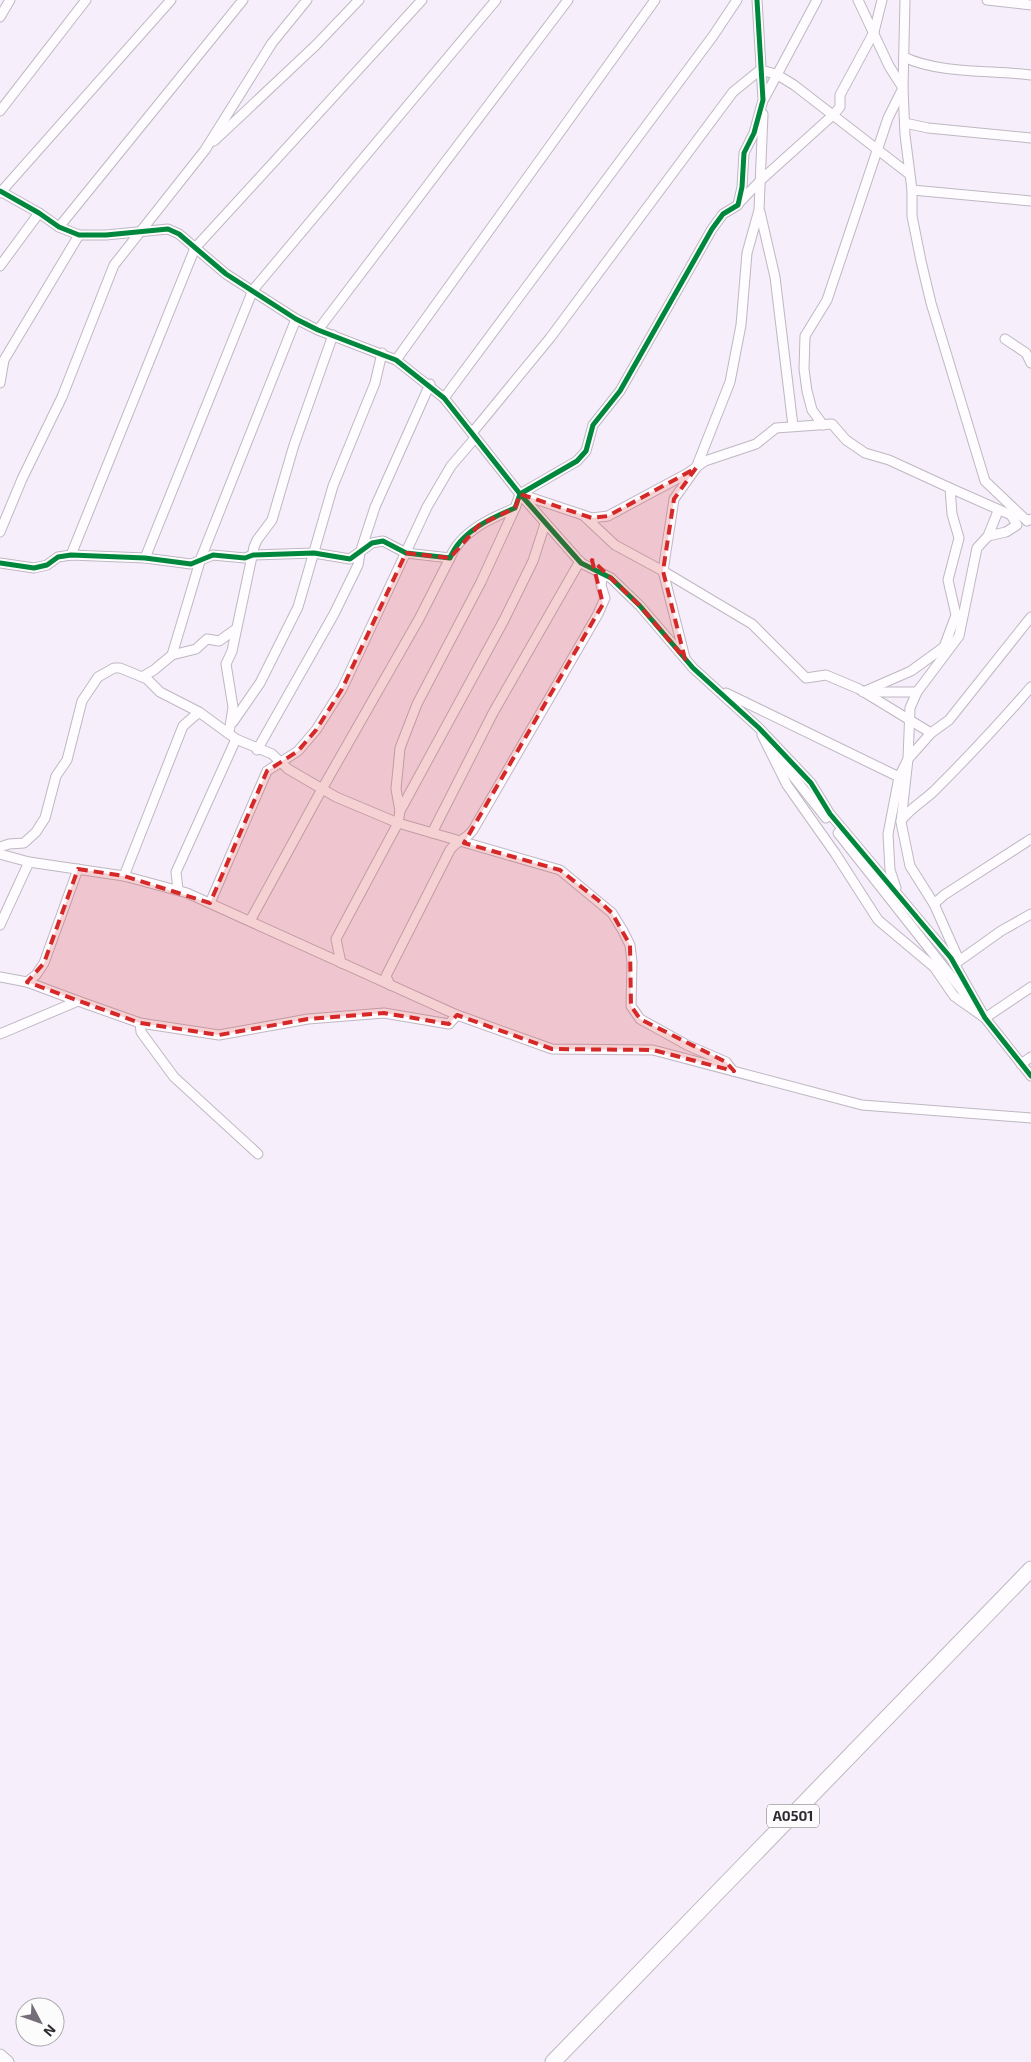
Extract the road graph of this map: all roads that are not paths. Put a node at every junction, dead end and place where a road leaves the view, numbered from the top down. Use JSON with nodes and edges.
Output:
{"nodes":[{"id":1,"x":10,"y":0,"type":"edge"},
{"id":2,"x":86,"y":0,"type":"edge"},
{"id":3,"x":171,"y":0,"type":"edge"},
{"id":4,"x":243,"y":0,"type":"edge"},
{"id":5,"x":307,"y":0,"type":"edge"},
{"id":6,"x":359,"y":0,"type":"edge"},
{"id":7,"x":422,"y":0,"type":"edge"},
{"id":8,"x":496,"y":0,"type":"edge"},
{"id":9,"x":568,"y":0,"type":"edge"},
{"id":10,"x":655,"y":0,"type":"edge"},
{"id":11,"x":737,"y":0,"type":"edge"},
{"id":12,"x":757,"y":0,"type":"edge"},
{"id":13,"x":816,"y":0,"type":"edge"},
{"id":14,"x":858,"y":0,"type":"edge"},
{"id":15,"x":882,"y":0,"type":"edge"},
{"id":16,"x":905,"y":0,"type":"edge"},
{"id":17,"x":987,"y":0,"type":"edge"},
{"id":18,"x":1031,"y":5,"type":"edge"},
{"id":19,"x":0,"y":17,"type":"edge"},
{"id":20,"x":874,"y":32,"type":"junction"},
{"id":21,"x":904,"y":57,"type":"junction"},
{"id":22,"x":760,"y":70,"type":"junction"},
{"id":23,"x":776,"y":74,"type":"junction"},
{"id":24,"x":1031,"y":75,"type":"edge"},
{"id":25,"x":903,"y":88,"type":"junction"},
{"id":26,"x":763,"y":100,"type":"junction"},
{"id":27,"x":0,"y":112,"type":"edge"},
{"id":28,"x":833,"y":115,"type":"junction"},
{"id":29,"x":905,"y":123,"type":"junction"},
{"id":30,"x":1031,"y":138,"type":"edge"},
{"id":31,"x":877,"y":149,"type":"junction"},
{"id":32,"x":205,"y":150,"type":"junction"},
{"id":33,"x":909,"y":174,"type":"junction"},
{"id":34,"x":761,"y":180,"type":"junction"},
{"id":35,"x":912,"y":190,"type":"junction"},
{"id":36,"x":1,"y":192,"type":"edge"},
{"id":37,"x":1031,"y":201,"type":"edge"},
{"id":38,"x":738,"y":205,"type":"junction"},
{"id":39,"x":759,"y":210,"type":"junction"},
{"id":40,"x":40,"y":213,"type":"junction"},
{"id":41,"x":59,"y":227,"type":"junction"},
{"id":42,"x":139,"y":232,"type":"junction"},
{"id":43,"x":79,"y":235,"type":"junction"},
{"id":44,"x":195,"y":248,"type":"junction"},
{"id":45,"x":0,"y":266,"type":"edge"},
{"id":46,"x":253,"y":290,"type":"junction"},
{"id":47,"x":296,"y":319,"type":"junction"},
{"id":48,"x":318,"y":330,"type":"junction"},
{"id":49,"x":333,"y":335,"type":"junction"},
{"id":50,"x":1005,"y":338,"type":"dead end"},
{"id":51,"x":382,"y":353,"type":"junction"},
{"id":52,"x":1028,"y":353,"type":"edge"},
{"id":53,"x":396,"y":360,"type":"junction"},
{"id":54,"x":1031,"y":363,"type":"edge"},
{"id":55,"x":0,"y":383,"type":"edge"},
{"id":56,"x":430,"y":384,"type":"junction"},
{"id":57,"x":444,"y":398,"type":"junction"},
{"id":58,"x":823,"y":425,"type":"junction"},
{"id":59,"x":793,"y":426,"type":"junction"},
{"id":60,"x":474,"y":435,"type":"junction"},
{"id":61,"x":696,"y":468,"type":"junction"},
{"id":62,"x":950,"y":488,"type":"junction"},
{"id":63,"x":520,"y":494,"type":"junction"},
{"id":64,"x":514,"y":508,"type":"junction"},
{"id":65,"x":998,"y":511,"type":"junction"},
{"id":66,"x":583,"y":515,"type":"junction"},
{"id":67,"x":1031,"y":520,"type":"edge"},
{"id":68,"x":545,"y":524,"type":"junction"},
{"id":69,"x":0,"y":532,"type":"edge"},
{"id":70,"x":988,"y":536,"type":"junction"},
{"id":71,"x":314,"y":553,"type":"junction"},
{"id":72,"x":360,"y":553,"type":"junction"},
{"id":73,"x":406,"y":553,"type":"junction"},
{"id":74,"x":71,"y":554,"type":"junction"},
{"id":75,"x":253,"y":555,"type":"junction"},
{"id":76,"x":144,"y":558,"type":"junction"},
{"id":77,"x":201,"y":558,"type":"junction"},
{"id":78,"x":450,"y":558,"type":"junction"},
{"id":79,"x":580,"y":561,"type":"junction"},
{"id":80,"x":0,"y":562,"type":"edge"},
{"id":81,"x":663,"y":571,"type":"junction"},
{"id":82,"x":603,"y":574,"type":"junction"},
{"id":83,"x":1031,"y":617,"type":"edge"},
{"id":84,"x":236,"y":629,"type":"junction"},
{"id":85,"x":172,"y":655,"type":"junction"},
{"id":86,"x":685,"y":659,"type":"junction"},
{"id":87,"x":142,"y":677,"type":"junction"},
{"id":88,"x":1031,"y":687,"type":"edge"},
{"id":89,"x":717,"y":688,"type":"junction"},
{"id":90,"x":863,"y":692,"type":"junction"},
{"id":91,"x":916,"y":692,"type":"junction"},
{"id":92,"x":199,"y":712,"type":"junction"},
{"id":93,"x":911,"y":721,"type":"junction"},
{"id":94,"x":232,"y":724,"type":"junction"},
{"id":95,"x":758,"y":728,"type":"junction"},
{"id":96,"x":931,"y":733,"type":"junction"},
{"id":97,"x":232,"y":736,"type":"junction"},
{"id":98,"x":765,"y":741,"type":"junction"},
{"id":99,"x":257,"y":750,"type":"junction"},
{"id":100,"x":908,"y":759,"type":"junction"},
{"id":101,"x":281,"y":763,"type":"junction"},
{"id":102,"x":899,"y":777,"type":"junction"},
{"id":103,"x":322,"y":788,"type":"junction"},
{"id":104,"x":400,"y":811,"type":"junction"},
{"id":105,"x":901,"y":822,"type":"junction"},
{"id":106,"x":398,"y":823,"type":"junction"},
{"id":107,"x":432,"y":833,"type":"junction"},
{"id":108,"x":1031,"y":839,"type":"edge"},
{"id":109,"x":459,"y":842,"type":"junction"},
{"id":110,"x":0,"y":848,"type":"edge"},
{"id":111,"x":0,"y":854,"type":"edge"},
{"id":112,"x":29,"y":862,"type":"junction"},
{"id":113,"x":78,"y":869,"type":"junction"},
{"id":114,"x":124,"y":876,"type":"junction"},
{"id":115,"x":178,"y":890,"type":"junction"},
{"id":116,"x":897,"y":893,"type":"junction"},
{"id":117,"x":210,"y":903,"type":"junction"},
{"id":118,"x":934,"y":904,"type":"junction"},
{"id":119,"x":1031,"y":914,"type":"edge"},
{"id":120,"x":250,"y":922,"type":"junction"},
{"id":121,"x":0,"y":925,"type":"edge"},
{"id":122,"x":957,"y":962,"type":"junction"},
{"id":123,"x":341,"y":963,"type":"junction"},
{"id":124,"x":0,"y":977,"type":"edge"},
{"id":125,"x":27,"y":982,"type":"junction"},
{"id":126,"x":390,"y":985,"type":"junction"},
{"id":127,"x":1031,"y":988,"type":"edge"},
{"id":128,"x":78,"y":1001,"type":"junction"},
{"id":129,"x":457,"y":1015,"type":"junction"},
{"id":130,"x":984,"y":1018,"type":"junction"},
{"id":131,"x":140,"y":1023,"type":"junction"},
{"id":132,"x":0,"y":1034,"type":"edge"},
{"id":133,"x":1031,"y":1057,"type":"edge"},
{"id":134,"x":1026,"y":1070,"type":"edge"},
{"id":135,"x":734,"y":1071,"type":"junction"},
{"id":136,"x":1031,"y":1118,"type":"edge"},
{"id":137,"x":258,"y":1154,"type":"dead end"},
{"id":138,"x":1031,"y":1570,"type":"edge"},
{"id":139,"x":0,"y":2055,"type":"edge"},
{"id":140,"x":8,"y":2062,"type":"edge"},
{"id":141,"x":553,"y":2062,"type":"edge"}],
"edges":[{"from":1,"to":19,"type":"street"},
{"from":2,"to":27,"type":"street"},
{"from":3,"to":36,"type":"street"},
{"from":4,"to":41,"type":"street"},
{"from":5,"to":32,"type":"street"},
{"from":6,"to":32,"type":"street"},
{"from":7,"to":44,"type":"street"},
{"from":8,"to":46,"type":"street"},
{"from":9,"to":48,"type":"street"},
{"from":10,"to":53,"type":"street"},
{"from":11,"to":57,"type":"street"},
{"from":12,"to":22,"type":"street"},
{"from":13,"to":23,"type":"street"},
{"from":14,"to":20,"type":"street"},
{"from":15,"to":20,"type":"street"},
{"from":16,"to":21,"type":"street"},
{"from":17,"to":18,"type":"street"},
{"from":20,"to":25,"type":"street"},
{"from":20,"to":28,"type":"street"},
{"from":21,"to":24,"type":"street"},
{"from":21,"to":25,"type":"street"},
{"from":22,"to":23,"type":"street"},
{"from":22,"to":26,"type":"street"},
{"from":22,"to":60,"type":"street"},
{"from":23,"to":26,"type":"street"},
{"from":23,"to":28,"type":"street"},
{"from":25,"to":29,"type":"street"},
{"from":25,"to":31,"type":"street"},
{"from":26,"to":34,"type":"street"},
{"from":26,"to":38,"type":"street"},
{"from":28,"to":31,"type":"street"},
{"from":28,"to":34,"type":"street"},
{"from":29,"to":30,"type":"street"},
{"from":29,"to":33,"type":"street"},
{"from":31,"to":33,"type":"street"},
{"from":31,"to":58,"type":"street"},
{"from":32,"to":42,"type":"street"},
{"from":33,"to":35,"type":"street"},
{"from":34,"to":38,"type":"street"},
{"from":34,"to":39,"type":"street"},
{"from":35,"to":37,"type":"street"},
{"from":35,"to":67,"type":"street"},
{"from":36,"to":40,"type":"street"},
{"from":38,"to":63,"type":"street"},
{"from":39,"to":59,"type":"street"},
{"from":39,"to":61,"type":"street"},
{"from":40,"to":41,"type":"street"},
{"from":40,"to":45,"type":"street"},
{"from":41,"to":43,"type":"street"},
{"from":42,"to":43,"type":"street"},
{"from":42,"to":44,"type":"street"},
{"from":42,"to":69,"type":"street"},
{"from":43,"to":55,"type":"street"},
{"from":44,"to":46,"type":"street"},
{"from":44,"to":74,"type":"street"},
{"from":46,"to":47,"type":"street"},
{"from":46,"to":76,"type":"street"},
{"from":47,"to":48,"type":"street"},
{"from":47,"to":77,"type":"street"},
{"from":48,"to":49,"type":"street"},
{"from":49,"to":51,"type":"street"},
{"from":49,"to":75,"type":"street"},
{"from":50,"to":52,"type":"street"},
{"from":51,"to":53,"type":"street"},
{"from":51,"to":71,"type":"street"},
{"from":52,"to":54,"type":"street"},
{"from":53,"to":56,"type":"street"},
{"from":56,"to":57,"type":"street"},
{"from":56,"to":72,"type":"street"},
{"from":57,"to":60,"type":"street"},
{"from":58,"to":59,"type":"street"},
{"from":58,"to":62,"type":"street"},
{"from":59,"to":61,"type":"street"},
{"from":60,"to":63,"type":"street"},
{"from":60,"to":73,"type":"street"},
{"from":61,"to":66,"type":"street"},
{"from":61,"to":81,"type":"street"},
{"from":62,"to":65,"type":"street"},
{"from":62,"to":90,"type":"street"},
{"from":63,"to":64,"type":"street"},
{"from":63,"to":66,"type":"street"},
{"from":63,"to":68,"type":"street"},
{"from":64,"to":78,"type":"street"},
{"from":64,"to":104,"type":"street"},
{"from":65,"to":70,"type":"street"},
{"from":65,"to":70,"type":"street"},
{"from":66,"to":81,"type":"street"},
{"from":68,"to":79,"type":"street"},
{"from":68,"to":104,"type":"street"},
{"from":70,"to":91,"type":"street"},
{"from":71,"to":72,"type":"street"},
{"from":71,"to":75,"type":"street"},
{"from":71,"to":94,"type":"street"},
{"from":72,"to":73,"type":"street"},
{"from":72,"to":99,"type":"street"},
{"from":73,"to":78,"type":"street"},
{"from":73,"to":101,"type":"street"},
{"from":74,"to":76,"type":"street"},
{"from":74,"to":80,"type":"street"},
{"from":75,"to":77,"type":"street"},
{"from":75,"to":84,"type":"street"},
{"from":76,"to":77,"type":"street"},
{"from":77,"to":85,"type":"street"},
{"from":78,"to":103,"type":"street"},
{"from":79,"to":82,"type":"street"},
{"from":79,"to":107,"type":"street"},
{"from":81,"to":86,"type":"street"},
{"from":81,"to":90,"type":"street"},
{"from":82,"to":86,"type":"street"},
{"from":82,"to":109,"type":"street"},
{"from":83,"to":96,"type":"street"},
{"from":84,"to":85,"type":"street"},
{"from":84,"to":94,"type":"street"},
{"from":85,"to":87,"type":"street"},
{"from":86,"to":89,"type":"street"},
{"from":87,"to":92,"type":"street"},
{"from":87,"to":110,"type":"street"},
{"from":88,"to":105,"type":"street"},
{"from":89,"to":95,"type":"street"},
{"from":89,"to":102,"type":"street"},
{"from":90,"to":91,"type":"street"},
{"from":90,"to":93,"type":"street"},
{"from":91,"to":93,"type":"street"},
{"from":92,"to":97,"type":"street"},
{"from":92,"to":114,"type":"street"},
{"from":93,"to":96,"type":"street"},
{"from":93,"to":100,"type":"street"},
{"from":94,"to":97,"type":"street"},
{"from":95,"to":98,"type":"street"},
{"from":95,"to":116,"type":"street"},
{"from":96,"to":100,"type":"street"},
{"from":97,"to":99,"type":"street"},
{"from":97,"to":115,"type":"street"},
{"from":98,"to":130,"type":"street"},
{"from":98,"to":130,"type":"street"},
{"from":99,"to":101,"type":"street"},
{"from":100,"to":102,"type":"street"},
{"from":100,"to":105,"type":"street"},
{"from":101,"to":103,"type":"street"},
{"from":101,"to":117,"type":"street"},
{"from":102,"to":116,"type":"street"},
{"from":103,"to":106,"type":"street"},
{"from":103,"to":120,"type":"street"},
{"from":104,"to":106,"type":"street"},
{"from":105,"to":118,"type":"street"},
{"from":106,"to":107,"type":"street"},
{"from":106,"to":123,"type":"street"},
{"from":107,"to":109,"type":"street"},
{"from":108,"to":118,"type":"street"},
{"from":109,"to":126,"type":"street"},
{"from":109,"to":135,"type":"street"},
{"from":111,"to":112,"type":"street"},
{"from":112,"to":113,"type":"street"},
{"from":112,"to":121,"type":"street"},
{"from":113,"to":114,"type":"street"},
{"from":113,"to":125,"type":"street"},
{"from":114,"to":115,"type":"street"},
{"from":115,"to":117,"type":"street"},
{"from":116,"to":122,"type":"street"},
{"from":117,"to":120,"type":"street"},
{"from":118,"to":122,"type":"street"},
{"from":119,"to":122,"type":"street"},
{"from":120,"to":123,"type":"street"},
{"from":122,"to":130,"type":"street"},
{"from":123,"to":126,"type":"street"},
{"from":124,"to":125,"type":"street"},
{"from":125,"to":128,"type":"street"},
{"from":126,"to":129,"type":"street"},
{"from":127,"to":130,"type":"street"},
{"from":128,"to":131,"type":"street"},
{"from":128,"to":132,"type":"street"},
{"from":129,"to":131,"type":"street"},
{"from":129,"to":135,"type":"street"},
{"from":130,"to":134,"type":"street"},
{"from":131,"to":137,"type":"street"},
{"from":133,"to":134,"type":"street"},
{"from":135,"to":136,"type":"street"},
{"from":138,"to":141,"type":"highway","number":"A0501"},
{"from":139,"to":140,"type":"street"}]}
